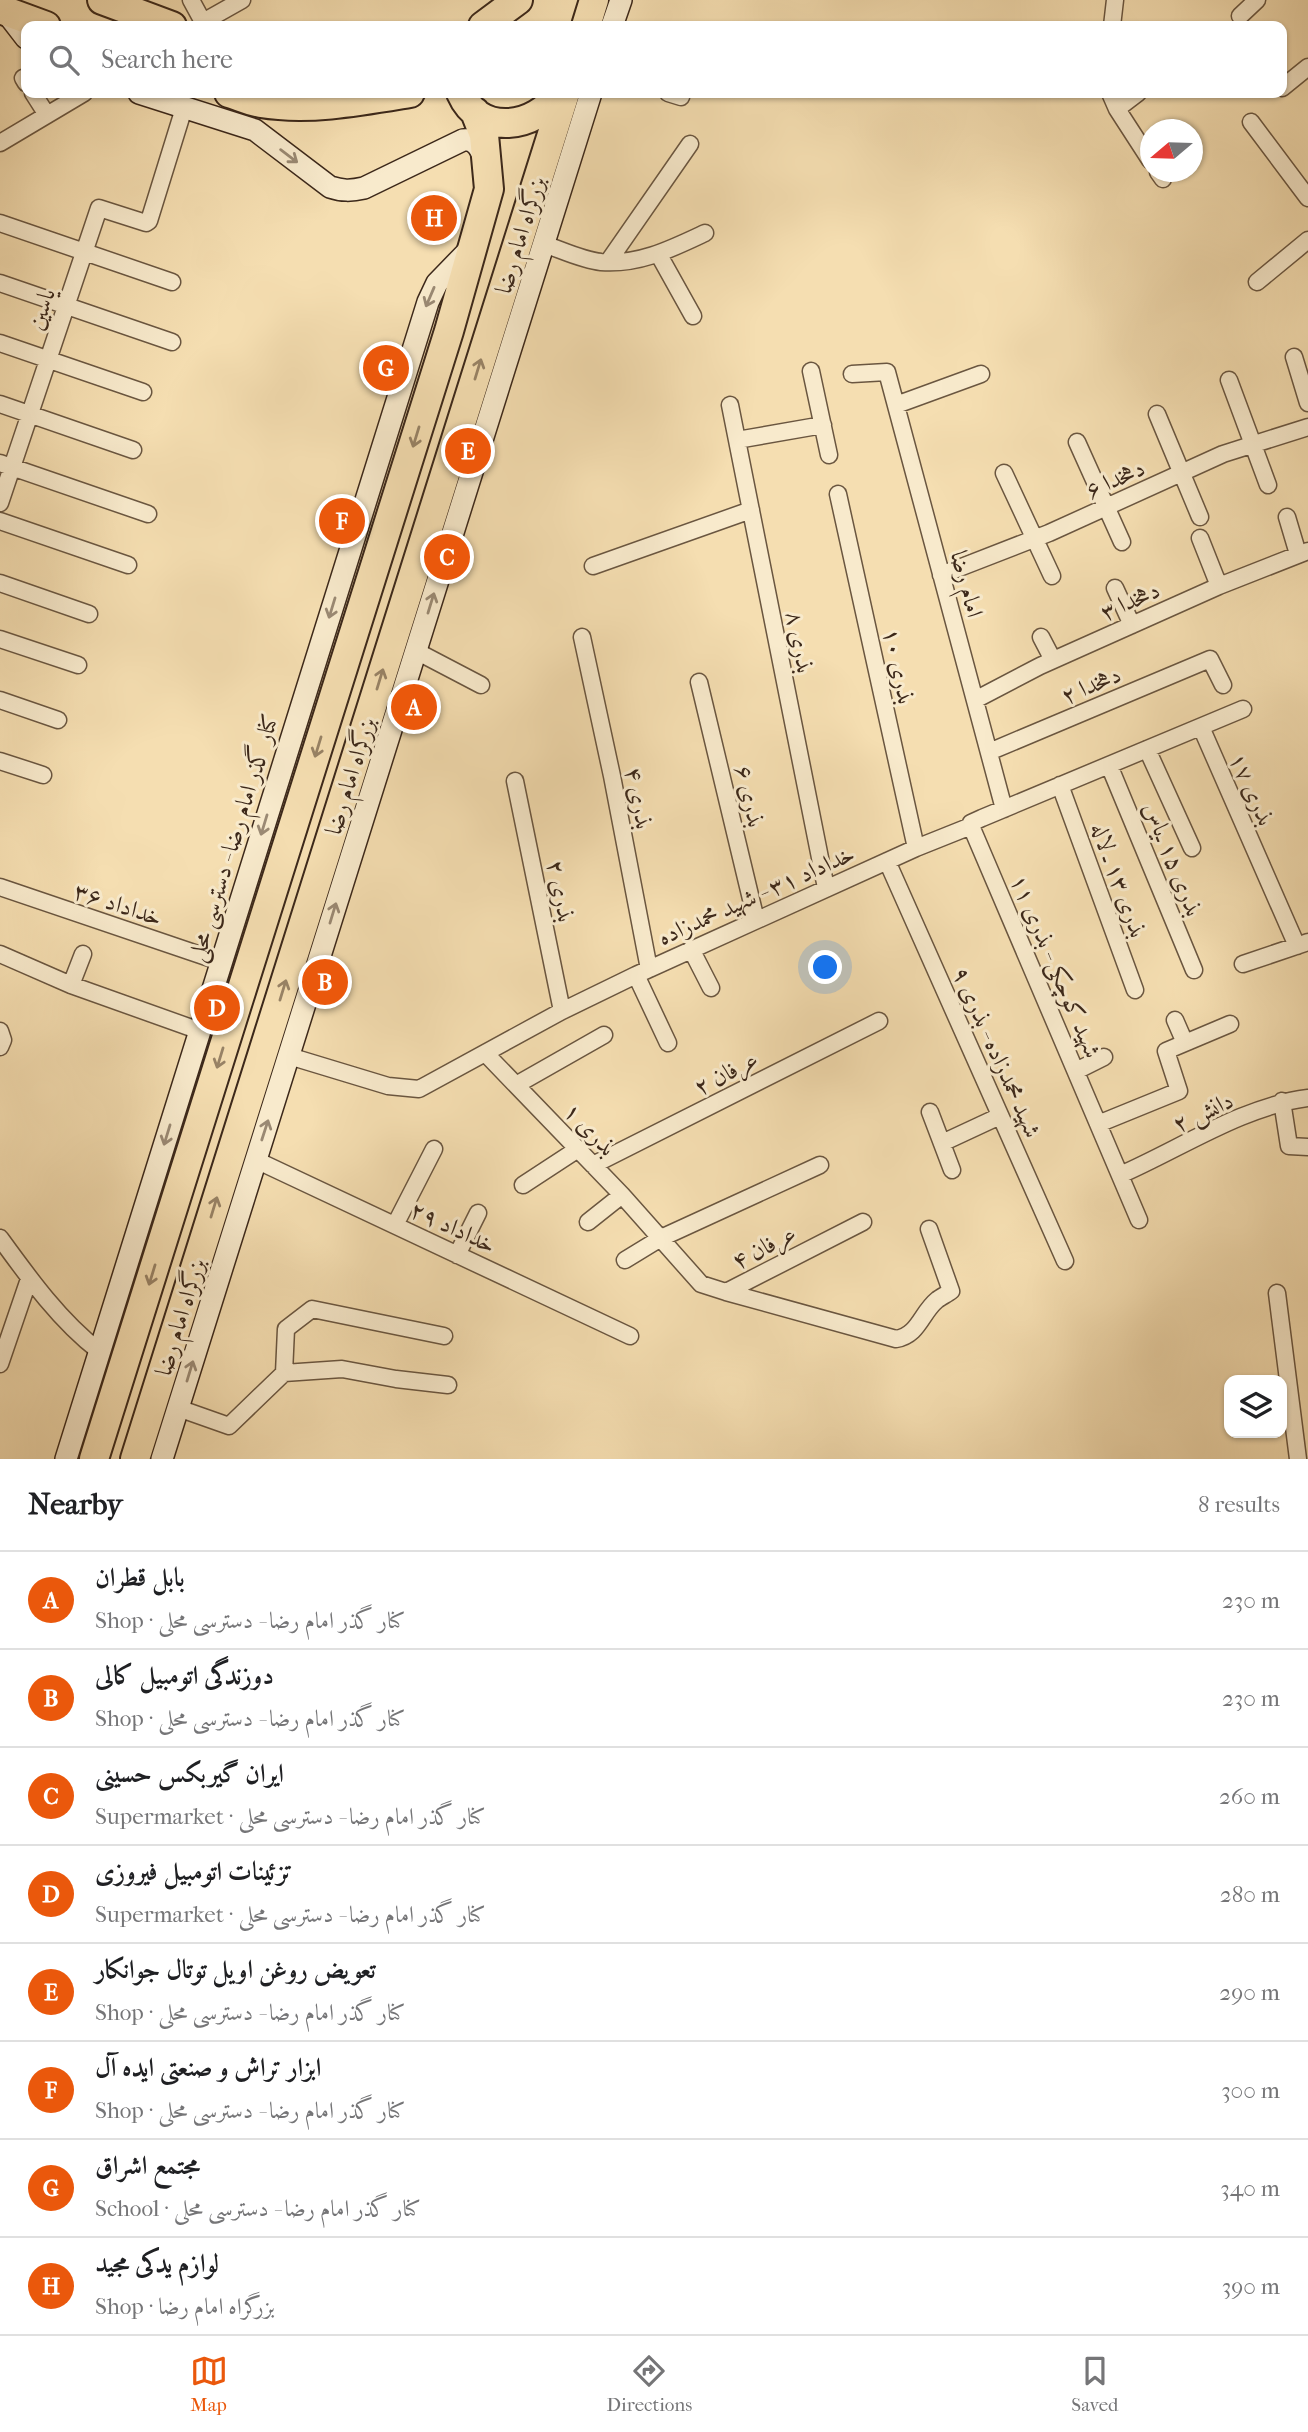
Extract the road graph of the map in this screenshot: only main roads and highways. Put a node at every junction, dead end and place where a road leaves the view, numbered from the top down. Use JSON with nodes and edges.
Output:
{"nodes":[{"id":1,"x":102,"y":0,"type":"edge"},
{"id":2,"x":594,"y":0,"type":"edge"},
{"id":3,"x":621,"y":0,"type":"edge"},
{"id":4,"x":512,"y":5,"type":"edge"},
{"id":5,"x":3,"y":10,"type":"edge"},
{"id":6,"x":33,"y":21,"type":"edge"},
{"id":7,"x":159,"y":21,"type":"edge"},
{"id":8,"x":480,"y":21,"type":"edge"},
{"id":9,"x":490,"y":21,"type":"edge"},
{"id":10,"x":588,"y":21,"type":"edge"},
{"id":11,"x":614,"y":21,"type":"edge"},
{"id":12,"x":21,"y":32,"type":"edge"},
{"id":13,"x":154,"y":98,"type":"edge"},
{"id":14,"x":245,"y":98,"type":"edge"},
{"id":15,"x":377,"y":98,"type":"edge"},
{"id":16,"x":554,"y":98,"type":"edge"},
{"id":17,"x":563,"y":98,"type":"edge"},
{"id":18,"x":589,"y":98,"type":"edge"},
{"id":19,"x":261,"y":103,"type":"junction"},
{"id":20,"x":469,"y":104,"type":"edge"},
{"id":21,"x":255,"y":130,"type":"junction"},
{"id":22,"x":488,"y":169,"type":"junction"},
{"id":23,"x":541,"y":169,"type":"junction"},
{"id":24,"x":487,"y":200,"type":"junction"},
{"id":25,"x":474,"y":246,"type":"junction"},
{"id":26,"x":462,"y":421,"type":"junction"},
{"id":27,"x":468,"y":485,"type":"junction"},
{"id":28,"x":352,"y":543,"type":"junction"},
{"id":29,"x":351,"y":641,"type":"junction"},
{"id":30,"x":378,"y":772,"type":"junction"},
{"id":31,"x":333,"y":828,"type":"junction"},
{"id":32,"x":276,"y":1053,"type":"junction"},
{"id":33,"x":195,"y":1136,"type":"junction"},
{"id":34,"x":144,"y":1208,"type":"junction"},
{"id":35,"x":204,"y":1238,"type":"junction"},
{"id":36,"x":208,"y":1313,"type":"junction"},
{"id":37,"x":72,"y":1456,"type":"edge"},
{"id":38,"x":135,"y":1459,"type":"edge"},
{"id":39,"x":162,"y":1459,"type":"edge"}],
"edges":[{"from":1,"to":7,"type":"highway"},
{"from":2,"to":10,"type":"highway"},
{"from":3,"to":11,"type":"main road"},
{"from":4,"to":8,"type":"highway"},
{"from":4,"to":9,"type":"highway"},
{"from":5,"to":6,"type":"highway"},
{"from":5,"to":12,"type":"main road"},
{"from":13,"to":21,"type":"main road"},
{"from":14,"to":19,"type":"highway"},
{"from":15,"to":19,"type":"highway"},
{"from":16,"to":20,"type":"highway"},
{"from":17,"to":23,"type":"highway","name":"بزرگراه امام رضا"},
{"from":18,"to":27,"type":"main road"},
{"from":19,"to":21,"type":"main road"},
{"from":20,"to":22,"type":"highway","name":"بزرگراه امام رضا"},
{"from":21,"to":22,"type":"main road","one_way":true},
{"from":22,"to":24,"type":"highway","name":"بزرگراه امام رضا"},
{"from":23,"to":24,"type":"highway"},
{"from":26,"to":23,"type":"highway","name":"بزرگراه امام رضا","one_way":true},
{"from":24,"to":25,"type":"highway","name":"بزرگراه امام رضا"},
{"from":25,"to":28,"type":"main road","name":"کنار گذر امام رضا - دسترسی محلی","one_way":true},
{"from":25,"to":29,"type":"highway","name":"بزرگراه امام رضا","one_way":true},
{"from":26,"to":27,"type":"main road"},
{"from":31,"to":26,"type":"highway","name":"بزرگراه امام رضا","one_way":true},
{"from":30,"to":27,"type":"main road","one_way":true},
{"from":28,"to":29,"type":"main road"},
{"from":28,"to":34,"type":"main road","name":"کنار گذر امام رضا - دسترسی محلی","one_way":true},
{"from":29,"to":33,"type":"highway","name":"بزرگراه امام رضا","one_way":true},
{"from":30,"to":31,"type":"main road"},
{"from":32,"to":30,"type":"main road","one_way":true},
{"from":32,"to":31,"type":"highway","name":"بزرگراه امام رضا","one_way":true},
{"from":35,"to":32,"type":"highway","name":"بزرگراه امام رضا","one_way":true},
{"from":36,"to":32,"type":"main road","one_way":true},
{"from":33,"to":34,"type":"main road"},
{"from":33,"to":37,"type":"highway","name":"بزرگراه امام رضا","one_way":true},
{"from":34,"to":37,"type":"main road","name":"کنار گذر امام رضا - دسترسی محلی"},
{"from":35,"to":36,"type":"main road"},
{"from":35,"to":38,"type":"highway","name":"بزرگراه امام رضا"},
{"from":39,"to":36,"type":"main road","one_way":true}]}
